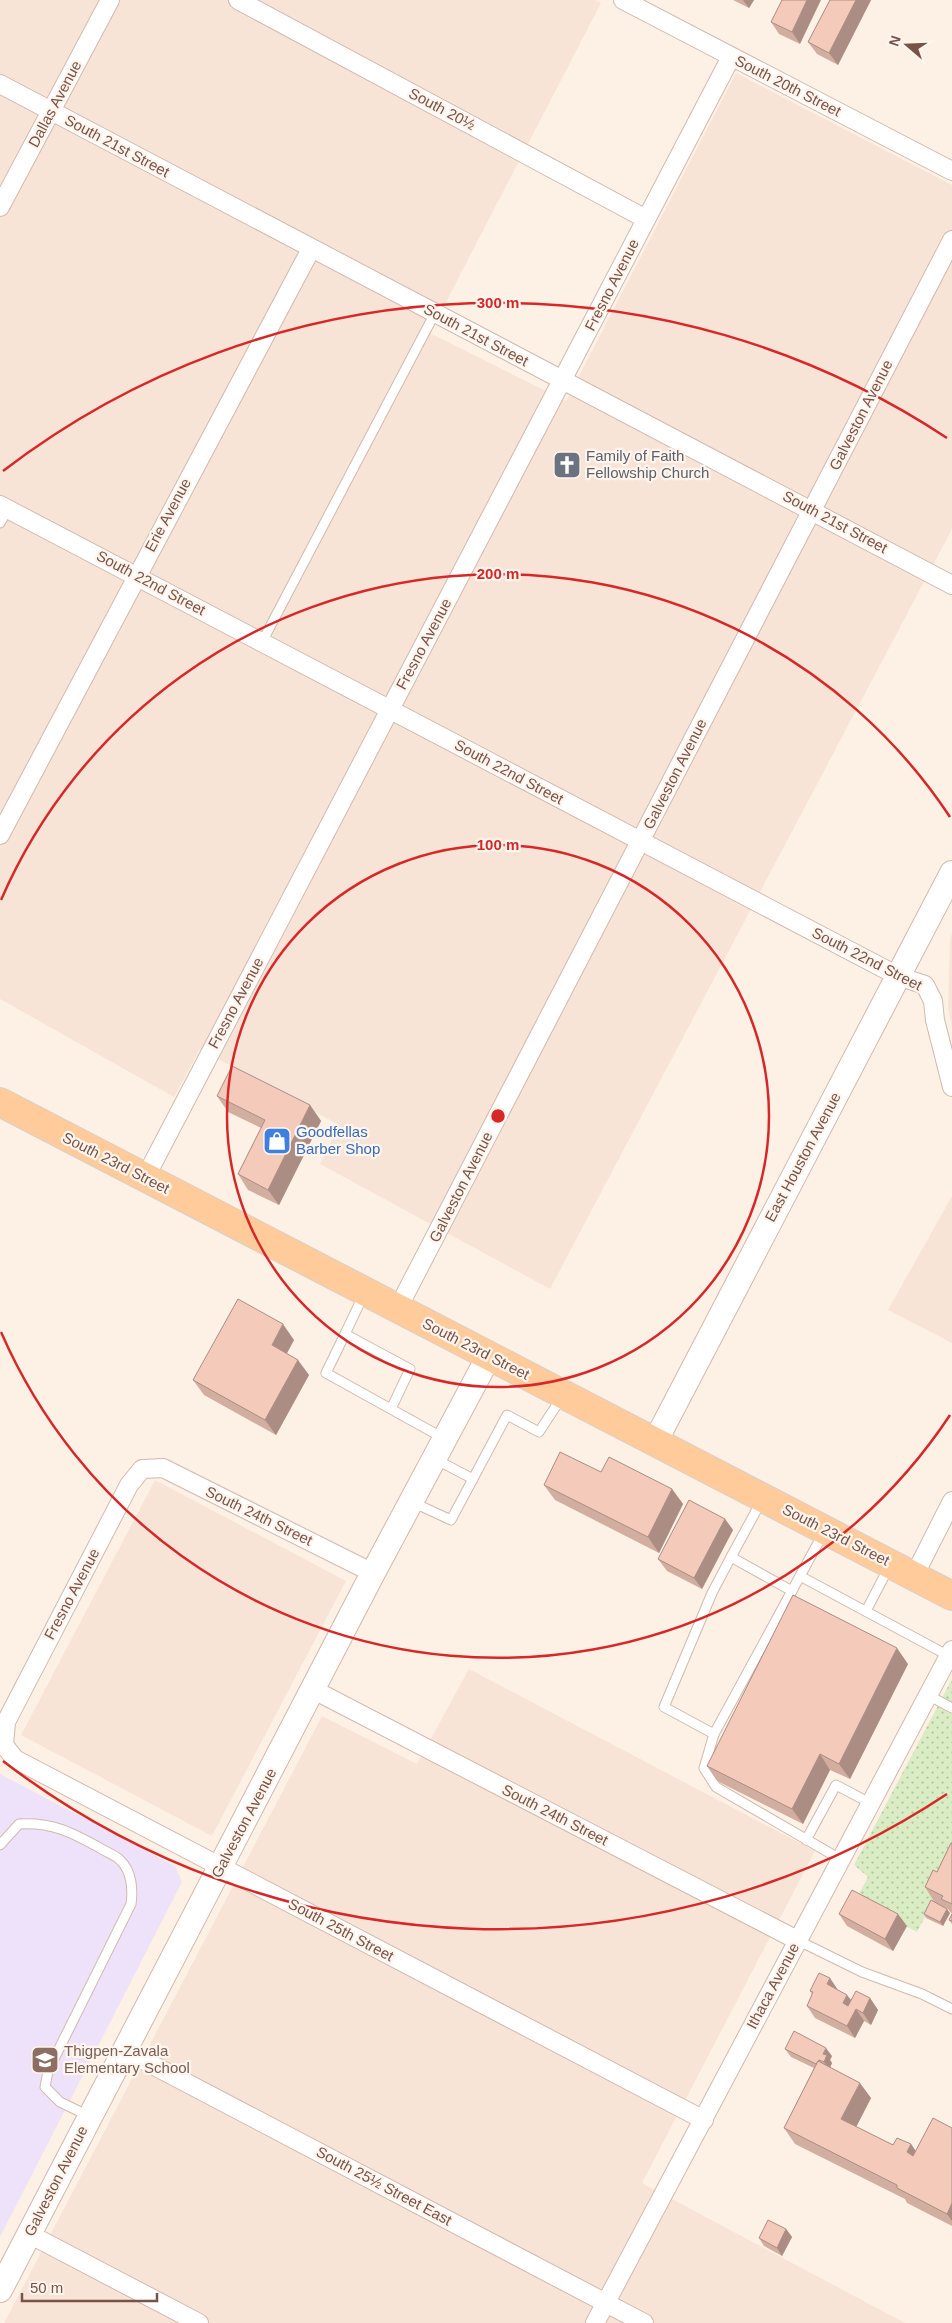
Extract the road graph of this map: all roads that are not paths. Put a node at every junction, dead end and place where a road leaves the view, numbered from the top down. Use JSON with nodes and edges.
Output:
{"nodes":[{"id":1,"x":110,"y":0,"type":"edge"},
{"id":2,"x":238,"y":0,"type":"edge"},
{"id":3,"x":624,"y":0,"type":"edge"},
{"id":4,"x":731,"y":57,"type":"junction"},
{"id":5,"x":0,"y":84,"type":"edge"},
{"id":6,"x":51,"y":111,"type":"junction"},
{"id":7,"x":952,"y":172,"type":"edge"},
{"id":8,"x":0,"y":207,"type":"edge"},
{"id":9,"x":646,"y":218,"type":"junction"},
{"id":10,"x":952,"y":240,"type":"edge"},
{"id":11,"x":310,"y":249,"type":"junction"},
{"id":12,"x":435,"y":313,"type":"junction"},
{"id":13,"x":562,"y":381,"type":"junction"},
{"id":14,"x":812,"y":510,"type":"junction"},
{"id":15,"x":3,"y":512,"type":"edge"},
{"id":16,"x":136,"y":575,"type":"junction"},
{"id":17,"x":952,"y":585,"type":"edge"},
{"id":18,"x":262,"y":642,"type":"junction"},
{"id":19,"x":389,"y":710,"type":"junction"},
{"id":20,"x":0,"y":835,"type":"edge"},
{"id":21,"x":640,"y":841,"type":"junction"},
{"id":22,"x":952,"y":874,"type":"edge"},
{"id":23,"x":898,"y":976,"type":"junction"},
{"id":24,"x":952,"y":1087,"type":"edge"},
{"id":25,"x":0,"y":1102,"type":"edge"},
{"id":26,"x":145,"y":1178,"type":"junction"},
{"id":27,"x":365,"y":1292,"type":"junction"},
{"id":28,"x":398,"y":1308,"type":"junction"},
{"id":29,"x":344,"y":1334,"type":"junction"},
{"id":30,"x":490,"y":1356,"type":"junction"},
{"id":31,"x":564,"y":1394,"type":"junction"},
{"id":32,"x":391,"y":1409,"type":"junction"},
{"id":33,"x":655,"y":1442,"type":"junction"},
{"id":34,"x":440,"y":1449,"type":"junction"},
{"id":35,"x":142,"y":1468,"type":"joint"},
{"id":36,"x":473,"y":1479,"type":"junction"},
{"id":37,"x":763,"y":1498,"type":"junction"},
{"id":38,"x":412,"y":1501,"type":"junction"},
{"id":39,"x":952,"y":1501,"type":"edge"},
{"id":40,"x":825,"y":1529,"type":"junction"},
{"id":41,"x":731,"y":1557,"type":"junction"},
{"id":42,"x":903,"y":1570,"type":"junction"},
{"id":43,"x":373,"y":1573,"type":"junction"},
{"id":44,"x":800,"y":1576,"type":"junction"},
{"id":45,"x":792,"y":1592,"type":"junction"},
{"id":46,"x":952,"y":1596,"type":"edge"},
{"id":47,"x":866,"y":1611,"type":"junction"},
{"id":48,"x":950,"y":1653,"type":"edge"},
{"id":49,"x":314,"y":1690,"type":"junction"},
{"id":50,"x":928,"y":1695,"type":"junction"},
{"id":51,"x":952,"y":1708,"type":"edge"},
{"id":52,"x":6,"y":1722,"type":"joint"},
{"id":53,"x":714,"y":1734,"type":"junction"},
{"id":54,"x":870,"y":1803,"type":"junction"},
{"id":55,"x":806,"y":1840,"type":"junction"},
{"id":56,"x":0,"y":1845,"type":"edge"},
{"id":57,"x":840,"y":1859,"type":"junction"},
{"id":58,"x":221,"y":1868,"type":"junction"},
{"id":59,"x":797,"y":1940,"type":"junction"},
{"id":60,"x":952,"y":2009,"type":"edge"},
{"id":61,"x":124,"y":2050,"type":"junction"},
{"id":62,"x":90,"y":2116,"type":"junction"},
{"id":63,"x":704,"y":2120,"type":"junction"},
{"id":64,"x":29,"y":2234,"type":"junction"},
{"id":65,"x":0,"y":2290,"type":"edge"},
{"id":66,"x":606,"y":2302,"type":"junction"},
{"id":67,"x":199,"y":2323,"type":"edge"},
{"id":68,"x":595,"y":2323,"type":"edge"},
{"id":69,"x":644,"y":2323,"type":"edge"}],
"edges":[{"from":1,"to":6,"type":"street","name":"Dallas Avenue"},
{"from":2,"to":9,"type":"street","name":"South 20½"},
{"from":3,"to":4,"type":"street","name":"South 20th Street"},
{"from":4,"to":7,"type":"street","name":"South 20th Street"},
{"from":4,"to":9,"type":"street","name":"Fresno Avenue"},
{"from":5,"to":6,"type":"street","name":"South 21st Street"},
{"from":6,"to":8,"type":"street","name":"Dallas Avenue"},
{"from":6,"to":11,"type":"street","name":"South 21st Street"},
{"from":9,"to":13,"type":"street","name":"Fresno Avenue"},
{"from":10,"to":14,"type":"street","name":"Galveston Avenue"},
{"from":11,"to":12,"type":"street","name":"South 21st Street"},
{"from":11,"to":16,"type":"street","name":"Erie Avenue"},
{"from":12,"to":13,"type":"street","name":"South 21st Street"},
{"from":12,"to":18,"type":"lane"},
{"from":13,"to":14,"type":"street","name":"South 21st Street"},
{"from":13,"to":19,"type":"street","name":"Fresno Avenue"},
{"from":14,"to":17,"type":"street","name":"South 21st Street"},
{"from":14,"to":21,"type":"street","name":"Galveston Avenue"},
{"from":15,"to":16,"type":"street","name":"South 22nd Street"},
{"from":16,"to":18,"type":"street","name":"South 22nd Street"},
{"from":16,"to":20,"type":"street","name":"Erie Avenue"},
{"from":18,"to":19,"type":"street","name":"South 22nd Street"},
{"from":19,"to":21,"type":"street","name":"South 22nd Street"},
{"from":19,"to":26,"type":"street","name":"Fresno Avenue"},
{"from":21,"to":23,"type":"street","name":"South 22nd Street"},
{"from":21,"to":28,"type":"street","name":"Galveston Avenue"},
{"from":22,"to":23,"type":"street","name":"East Houston Avenue"},
{"from":23,"to":24,"type":"street","name":"South 22nd Street"},
{"from":23,"to":33,"type":"street","name":"East Houston Avenue"},
{"from":25,"to":26,"type":"main road","name":"South 23rd Street"},
{"from":26,"to":27,"type":"main road","name":"South 23rd Street"},
{"from":27,"to":28,"type":"main road","name":"South 23rd Street"},
{"from":27,"to":29,"type":"lane"},
{"from":28,"to":30,"type":"main road","name":"South 23rd Street"},
{"from":29,"to":32,"type":"lane"},
{"from":29,"to":32,"type":"lane"},
{"from":30,"to":31,"type":"main road","name":"South 23rd Street"},
{"from":30,"to":34,"type":"street","name":"Galveston Avenue"},
{"from":31,"to":33,"type":"main road","name":"South 23rd Street"},
{"from":31,"to":36,"type":"lane"},
{"from":32,"to":34,"type":"lane"},
{"from":33,"to":37,"type":"main road","name":"South 23rd Street"},
{"from":34,"to":36,"type":"lane"},
{"from":34,"to":38,"type":"street","name":"Galveston Avenue"},
{"from":35,"to":43,"type":"street","name":"South 24th Street"},
{"from":35,"to":52,"type":"street","name":"Fresno Avenue"},
{"from":36,"to":38,"type":"lane"},
{"from":37,"to":40,"type":"main road","name":"South 23rd Street"},
{"from":37,"to":41,"type":"lane"},
{"from":38,"to":43,"type":"street","name":"Galveston Avenue"},
{"from":39,"to":42,"type":"street"},
{"from":40,"to":42,"type":"main road","name":"South 23rd Street"},
{"from":40,"to":44,"type":"lane"},
{"from":41,"to":45,"type":"lane"},
{"from":41,"to":53,"type":"lane"},
{"from":42,"to":46,"type":"main road","name":"South 23rd Street"},
{"from":42,"to":47,"type":"lane"},
{"from":43,"to":49,"type":"street","name":"Galveston Avenue"},
{"from":44,"to":45,"type":"lane"},
{"from":44,"to":47,"type":"lane"},
{"from":45,"to":53,"type":"lane"},
{"from":47,"to":48,"type":"lane"},
{"from":48,"to":50,"type":"street","name":"Ithaca Avenue"},
{"from":49,"to":58,"type":"street","name":"Galveston Avenue"},
{"from":49,"to":59,"type":"street","name":"South 24th Street"},
{"from":50,"to":51,"type":"lane"},
{"from":50,"to":54,"type":"street","name":"Ithaca Avenue"},
{"from":52,"to":58,"type":"street","name":"South 25th Street"},
{"from":53,"to":55,"type":"lane"},
{"from":54,"to":55,"type":"lane"},
{"from":54,"to":57,"type":"street","name":"Ithaca Avenue"},
{"from":55,"to":57,"type":"lane"},
{"from":56,"to":62,"type":"lane"},
{"from":57,"to":59,"type":"street","name":"Ithaca Avenue"},
{"from":58,"to":61,"type":"street","name":"Galveston Avenue"},
{"from":58,"to":63,"type":"street","name":"South 25th Street"},
{"from":59,"to":60,"type":"lane"},
{"from":59,"to":63,"type":"street","name":"Ithaca Avenue"},
{"from":61,"to":62,"type":"street","name":"Galveston Avenue"},
{"from":61,"to":66,"type":"street","name":"South 25½ Street East"},
{"from":62,"to":64,"type":"street","name":"Galveston Avenue"},
{"from":63,"to":66,"type":"street","name":"Ithaca Avenue"},
{"from":64,"to":65,"type":"street","name":"Galveston Avenue"},
{"from":64,"to":67,"type":"street"},
{"from":66,"to":68,"type":"street","name":"Ithaca Avenue"},
{"from":66,"to":69,"type":"street","name":"South 25½ Street East"}]}
